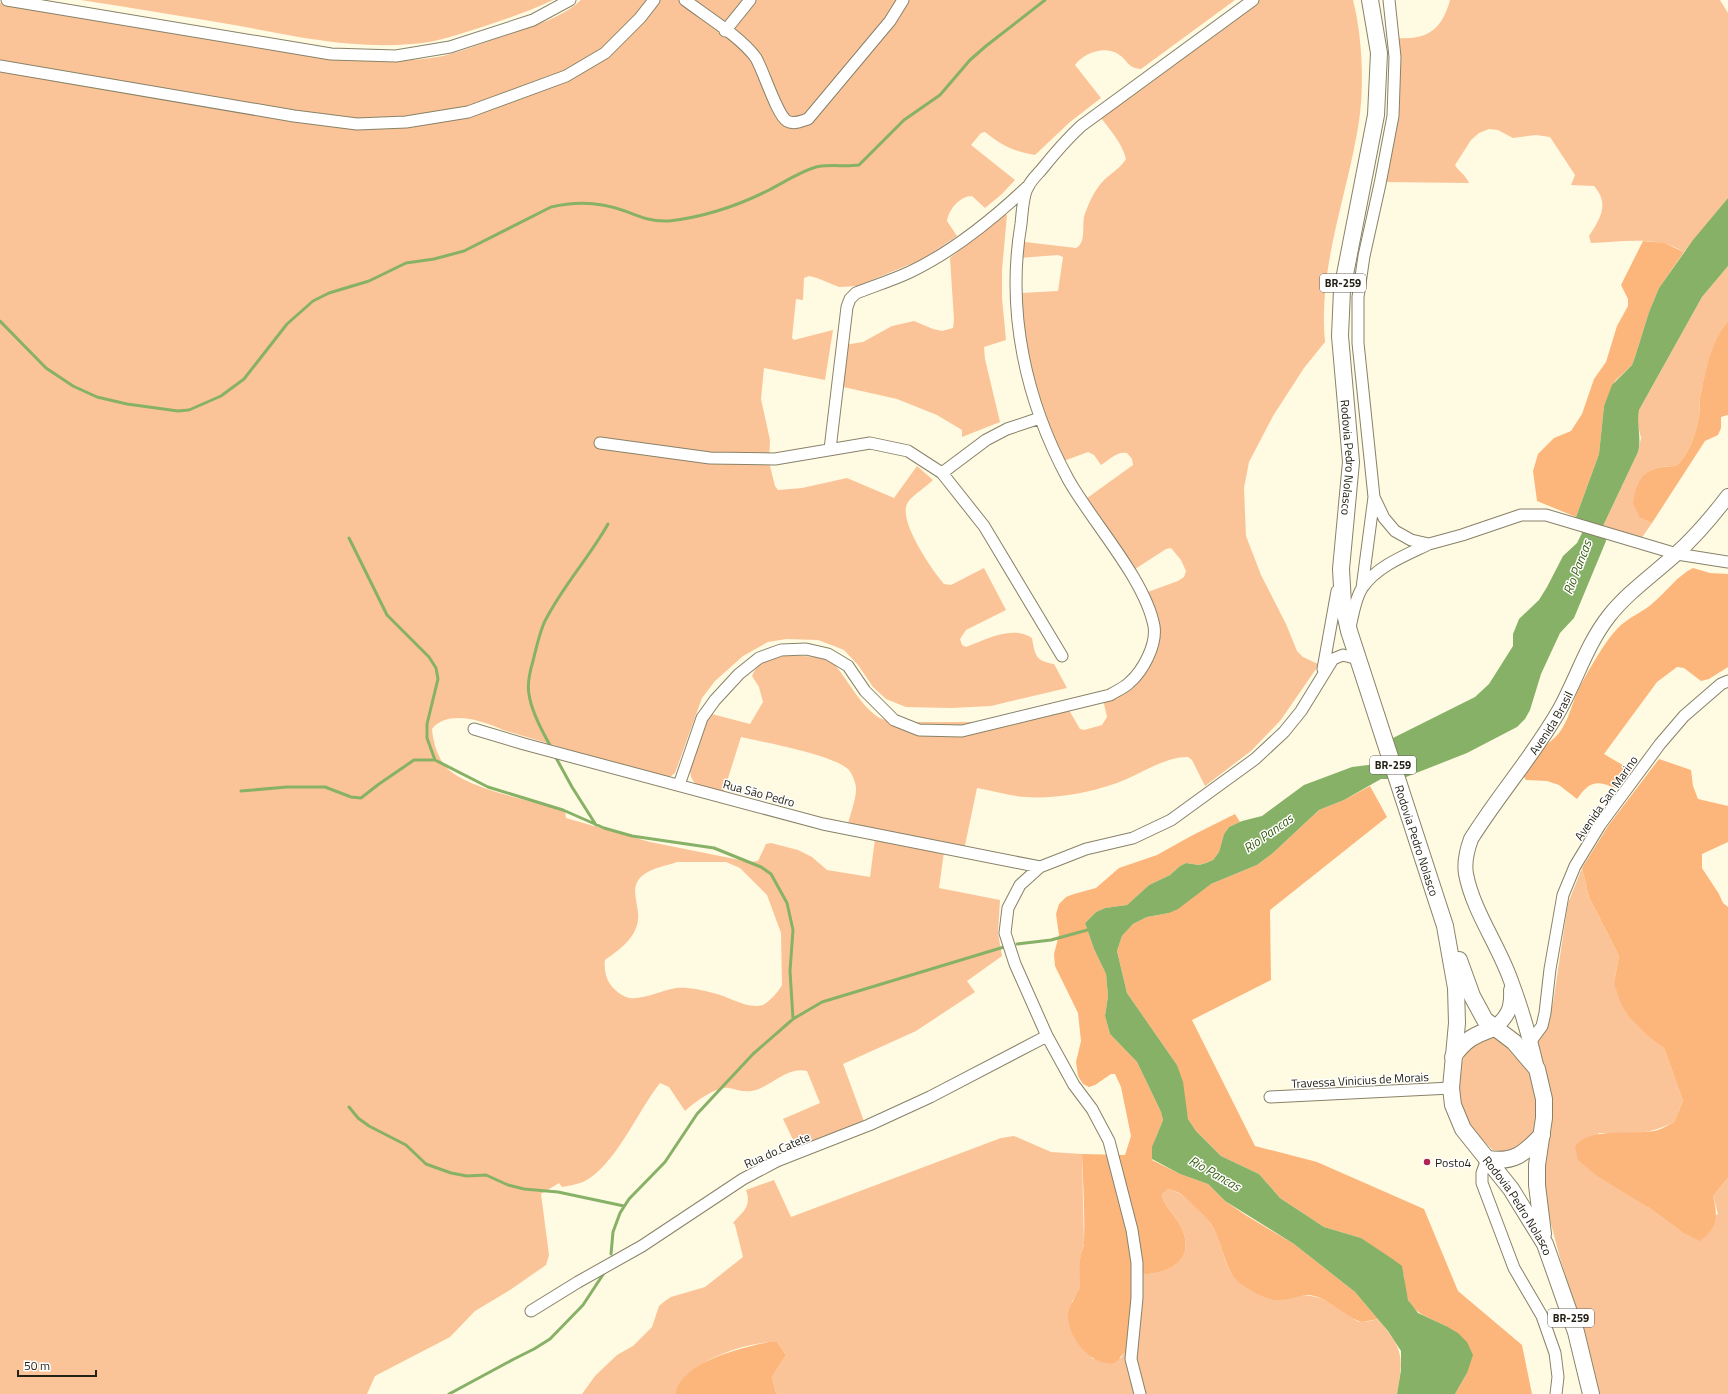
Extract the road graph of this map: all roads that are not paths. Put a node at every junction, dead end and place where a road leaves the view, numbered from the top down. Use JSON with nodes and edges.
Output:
{"nodes":[{"id":1,"x":7,"y":0,"type":"edge"},
{"id":2,"x":570,"y":0,"type":"edge"},
{"id":3,"x":654,"y":0,"type":"edge"},
{"id":4,"x":685,"y":0,"type":"edge"},
{"id":5,"x":750,"y":0,"type":"edge"},
{"id":6,"x":903,"y":0,"type":"edge"},
{"id":7,"x":1254,"y":0,"type":"edge"},
{"id":8,"x":1370,"y":0,"type":"edge"},
{"id":9,"x":1389,"y":0,"type":"edge"},
{"id":10,"x":726,"y":31,"type":"junction"},
{"id":11,"x":0,"y":66,"type":"edge"},
{"id":12,"x":1027,"y":187,"type":"junction"},
{"id":13,"x":1040,"y":418,"type":"junction"},
{"id":14,"x":600,"y":443,"type":"dead end"},
{"id":15,"x":830,"y":449,"type":"junction"},
{"id":16,"x":942,"y":473,"type":"junction"},
{"id":17,"x":1374,"y":496,"type":"junction"},
{"id":18,"x":1728,"y":496,"type":"edge"},
{"id":19,"x":1429,"y":544,"type":"junction"},
{"id":20,"x":1677,"y":554,"type":"junction"},
{"id":21,"x":1728,"y":562,"type":"edge"},
{"id":22,"x":1341,"y":568,"type":"junction"},
{"id":23,"x":1362,"y":588,"type":"junction"},
{"id":24,"x":1349,"y":631,"type":"junction"},
{"id":25,"x":1062,"y":656,"type":"dead end"},
{"id":26,"x":1358,"y":659,"type":"junction"},
{"id":27,"x":1320,"y":679,"type":"junction"},
{"id":28,"x":1724,"y":682,"type":"edge"},
{"id":29,"x":474,"y":729,"type":"dead end"},
{"id":30,"x":679,"y":785,"type":"junction"},
{"id":31,"x":1040,"y":867,"type":"junction"},
{"id":32,"x":1445,"y":926,"type":"junction"},
{"id":33,"x":1511,"y":980,"type":"junction"},
{"id":34,"x":1494,"y":1028,"type":"junction"},
{"id":35,"x":1047,"y":1036,"type":"junction"},
{"id":36,"x":1531,"y":1041,"type":"junction"},
{"id":37,"x":1453,"y":1057,"type":"junction"},
{"id":38,"x":1537,"y":1069,"type":"junction"},
{"id":39,"x":1451,"y":1088,"type":"junction"},
{"id":40,"x":1270,"y":1097,"type":"dead end"},
{"id":41,"x":1542,"y":1135,"type":"junction"},
{"id":42,"x":1487,"y":1159,"type":"junction"},
{"id":43,"x":1545,"y":1244,"type":"junction"},
{"id":44,"x":531,"y":1311,"type":"dead end"},
{"id":45,"x":1140,"y":1394,"type":"edge"},
{"id":46,"x":1556,"y":1394,"type":"edge"},
{"id":47,"x":1592,"y":1394,"type":"edge"}],
"edges":[{"from":1,"to":2,"type":"street"},
{"from":3,"to":11,"type":"street"},
{"from":4,"to":10,"type":"street"},
{"from":5,"to":10,"type":"street"},
{"from":6,"to":10,"type":"street"},
{"from":7,"to":12,"type":"street"},
{"from":8,"to":22,"type":"highway","name":"Rodovia Pedro Nolasco","number":"BR-259"},
{"from":9,"to":17,"type":"street"},
{"from":12,"to":13,"type":"street"},
{"from":12,"to":15,"type":"street"},
{"from":13,"to":16,"type":"street"},
{"from":13,"to":30,"type":"street"},
{"from":14,"to":15,"type":"street"},
{"from":15,"to":16,"type":"street"},
{"from":16,"to":25,"type":"street"},
{"from":17,"to":19,"type":"street"},
{"from":17,"to":23,"type":"street"},
{"from":18,"to":20,"type":"main road","name":"Avenida Brasil"},
{"from":19,"to":20,"type":"street"},
{"from":19,"to":23,"type":"street"},
{"from":20,"to":21,"type":"street"},
{"from":20,"to":33,"type":"main road","name":"Avenida Brasil"},
{"from":22,"to":24,"type":"highway","name":"Rodovia Pedro Nolasco","number":"BR-259"},
{"from":22,"to":27,"type":"street"},
{"from":23,"to":24,"type":"street"},
{"from":24,"to":26,"type":"highway","name":"Rodovia Pedro Nolasco","number":"BR-259"},
{"from":26,"to":27,"type":"street"},
{"from":26,"to":32,"type":"highway","name":"Rodovia Pedro Nolasco","number":"BR-259"},
{"from":27,"to":31,"type":"street"},
{"from":28,"to":36,"type":"street","name":"Avenida San Marino"},
{"from":29,"to":30,"type":"street","name":"Rua São Pedro"},
{"from":30,"to":31,"type":"street","name":"Rua São Pedro"},
{"from":31,"to":35,"type":"street"},
{"from":32,"to":34,"type":"highway","name":"Rodovia Pedro Nolasco","number":"BR-259"},
{"from":32,"to":37,"type":"highway","name":"Rodovia Pedro Nolasco","number":"BR-259"},
{"from":33,"to":34,"type":"main road","name":"Avenida Brasil"},
{"from":33,"to":36,"type":"main road","name":"Avenida Brasil"},
{"from":34,"to":37,"type":"highway"},
{"from":34,"to":38,"type":"highway","name":"Rodovia Pedro Nolasco","number":"BR-259"},
{"from":35,"to":44,"type":"street","name":"Rua do Catete"},
{"from":35,"to":45,"type":"street"},
{"from":36,"to":38,"type":"main road","name":"Avenida Brasil"},
{"from":37,"to":39,"type":"highway","name":"Rodovia Pedro Nolasco","number":"BR-259"},
{"from":38,"to":41,"type":"highway","name":"Rodovia Pedro Nolasco","number":"BR-259"},
{"from":39,"to":40,"type":"street","name":"Travessa Vinicius de Morais"},
{"from":39,"to":42,"type":"highway","name":"Rodovia Pedro Nolasco","number":"BR-259"},
{"from":41,"to":42,"type":"highway"},
{"from":41,"to":43,"type":"highway","number":"BR-259"},
{"from":42,"to":43,"type":"highway","name":"Rodovia Pedro Nolasco","number":"BR-259"},
{"from":42,"to":46,"type":"street"},
{"from":43,"to":47,"type":"highway","name":"Rodovia Pedro Nolasco","number":"BR-259"}]}
